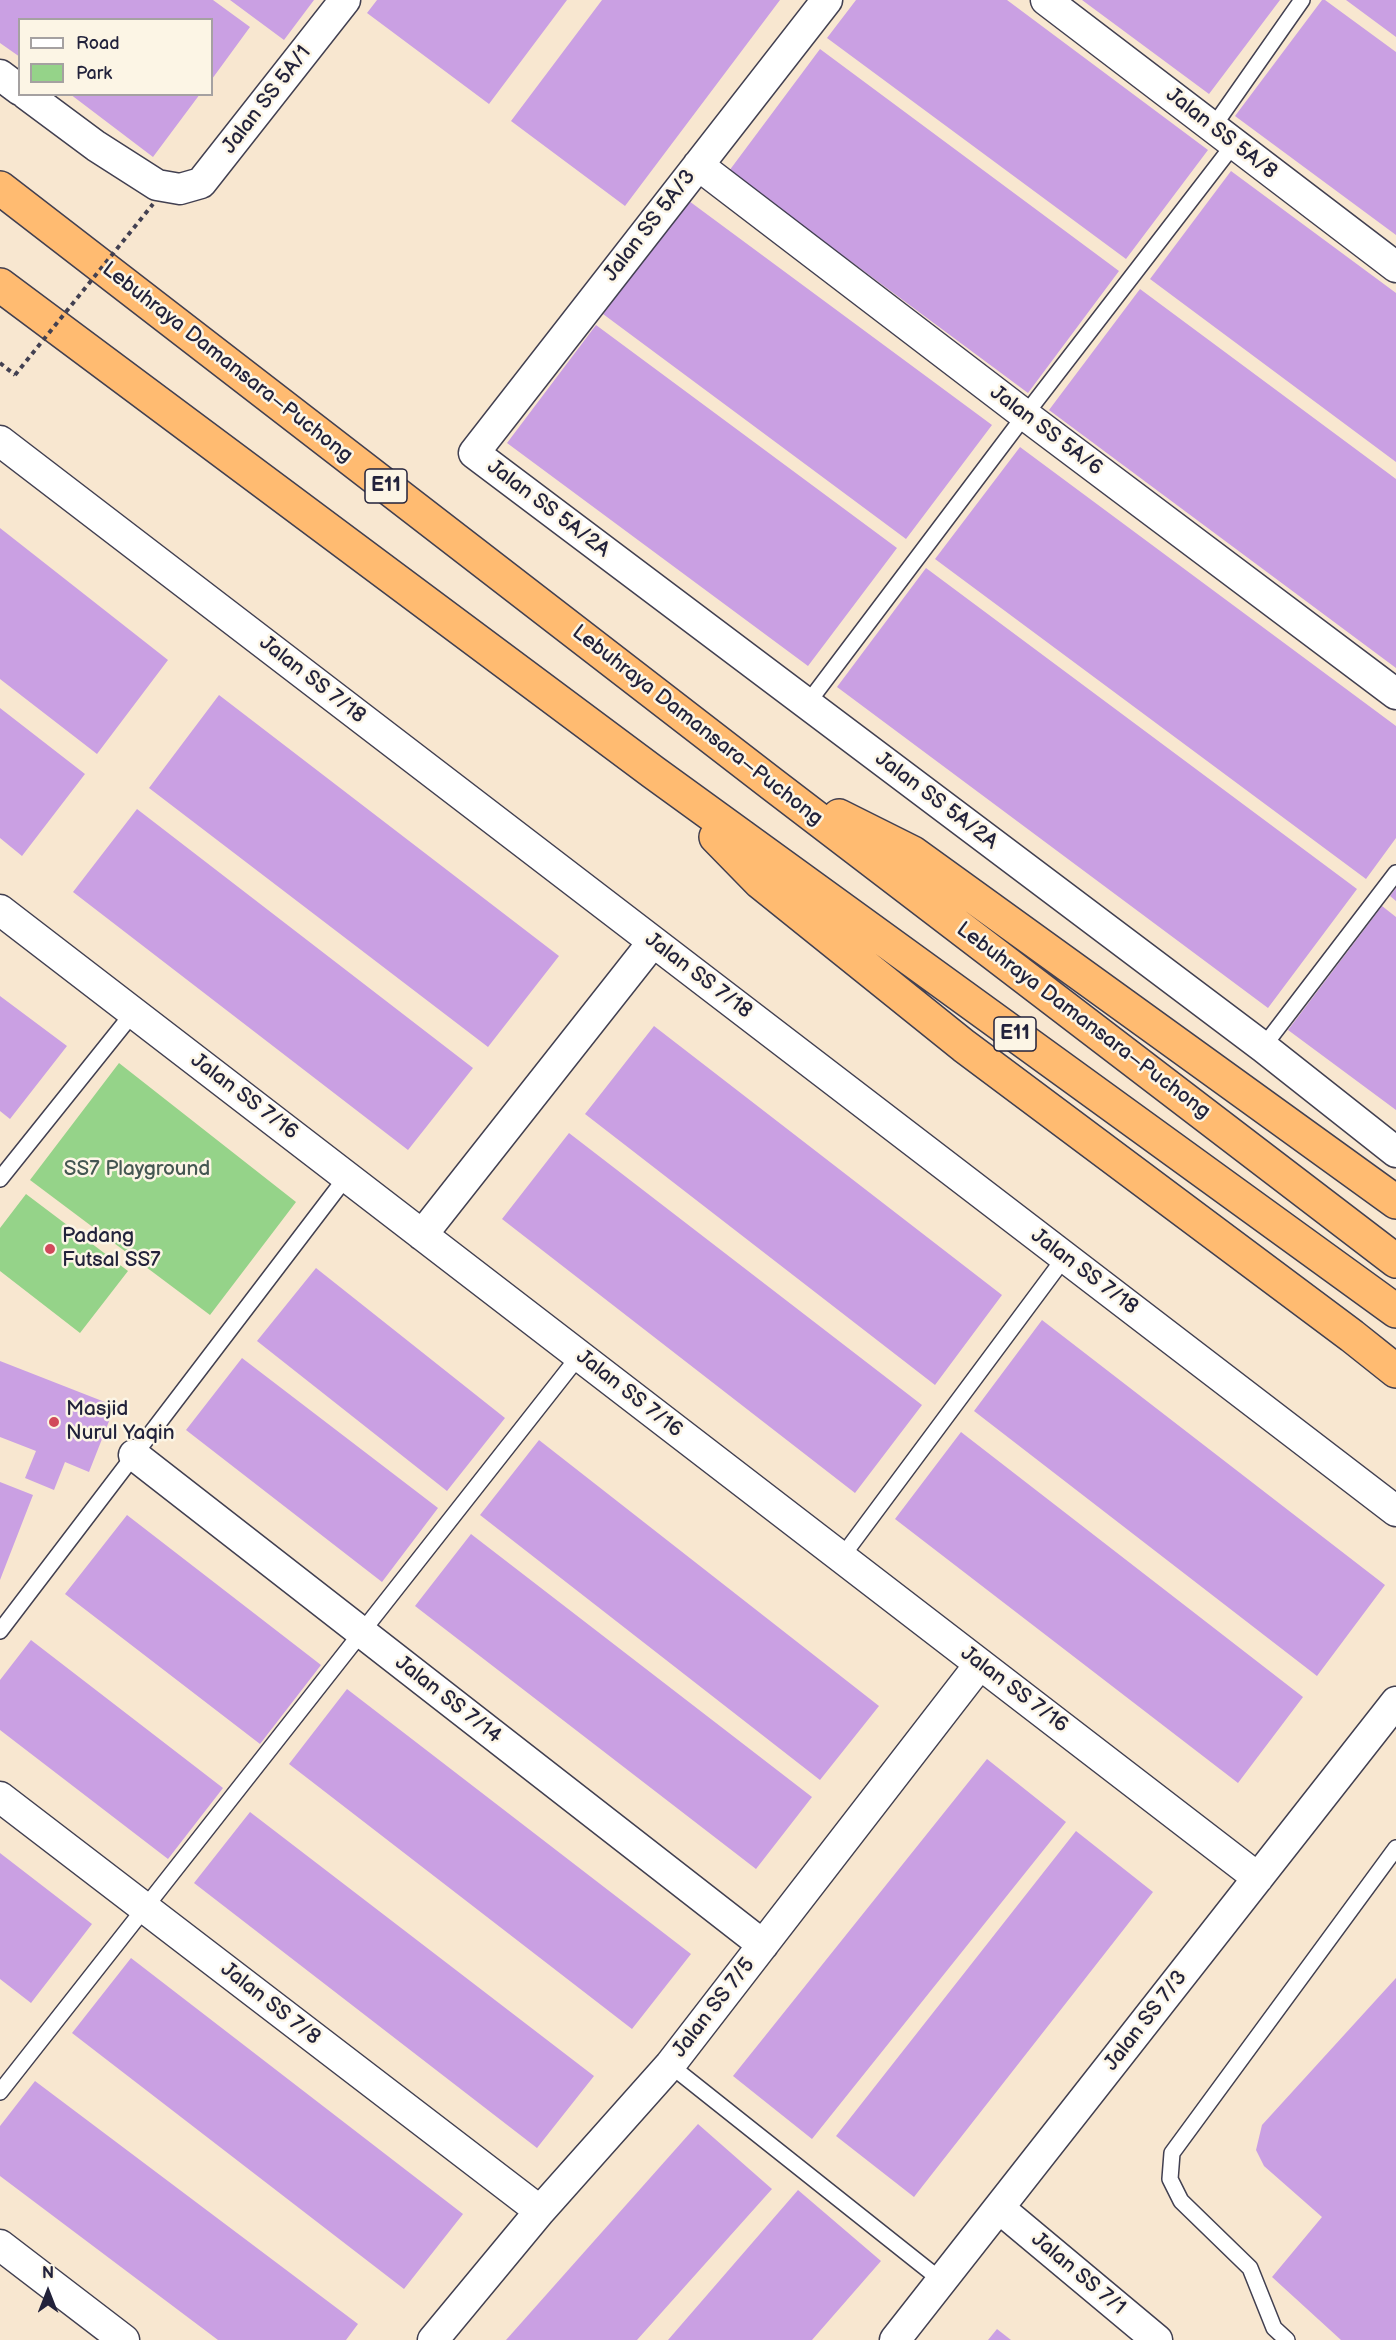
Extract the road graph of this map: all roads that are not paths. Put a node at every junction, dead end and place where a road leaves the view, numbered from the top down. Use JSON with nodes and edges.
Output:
{"nodes":[{"id":1,"x":345,"y":0,"type":"edge"},
{"id":2,"x":826,"y":0,"type":"edge"},
{"id":3,"x":1046,"y":0,"type":"edge"},
{"id":4,"x":1302,"y":0,"type":"edge"},
{"id":5,"x":0,"y":75,"type":"edge"},
{"id":6,"x":18,"y":88,"type":"edge"},
{"id":7,"x":29,"y":96,"type":"edge"},
{"id":8,"x":1224,"y":135,"type":"junction"},
{"id":9,"x":698,"y":165,"type":"junction"},
{"id":10,"x":0,"y":188,"type":"edge"},
{"id":11,"x":1396,"y":267,"type":"edge"},
{"id":12,"x":0,"y":285,"type":"edge"},
{"id":13,"x":1025,"y":415,"type":"junction"},
{"id":14,"x":0,"y":441,"type":"edge"},
{"id":15,"x":474,"y":453,"type":"joint"},
{"id":16,"x":1396,"y":694,"type":"edge"},
{"id":17,"x":807,"y":705,"type":"junction"},
{"id":18,"x":652,"y":772,"type":"junction"},
{"id":19,"x":772,"y":784,"type":"junction"},
{"id":20,"x":1396,"y":873,"type":"edge"},
{"id":21,"x":0,"y":910,"type":"edge"},
{"id":22,"x":652,"y":942,"type":"junction"},
{"id":23,"x":133,"y":1013,"type":"junction"},
{"id":24,"x":1263,"y":1047,"type":"junction"},
{"id":25,"x":1396,"y":1152,"type":"edge"},
{"id":26,"x":347,"y":1176,"type":"junction"},
{"id":27,"x":0,"y":1179,"type":"edge"},
{"id":28,"x":1396,"y":1202,"type":"edge"},
{"id":29,"x":422,"y":1235,"type":"junction"},
{"id":30,"x":1065,"y":1257,"type":"junction"},
{"id":31,"x":1396,"y":1261,"type":"edge"},
{"id":32,"x":1387,"y":1304,"type":"edge"},
{"id":33,"x":579,"y":1356,"type":"junction"},
{"id":34,"x":1396,"y":1371,"type":"edge"},
{"id":35,"x":134,"y":1455,"type":"junction"},
{"id":36,"x":1396,"y":1511,"type":"edge"},
{"id":37,"x":841,"y":1558,"type":"junction"},
{"id":38,"x":0,"y":1631,"type":"edge"},
{"id":39,"x":362,"y":1633,"type":"junction"},
{"id":40,"x":980,"y":1664,"type":"junction"},
{"id":41,"x":1396,"y":1702,"type":"edge"},
{"id":42,"x":0,"y":1797,"type":"edge"},
{"id":43,"x":1396,"y":1848,"type":"edge"},
{"id":44,"x":1258,"y":1878,"type":"junction"},
{"id":45,"x":146,"y":1908,"type":"junction"},
{"id":46,"x":763,"y":1945,"type":"junction"},
{"id":47,"x":670,"y":2065,"type":"junction"},
{"id":48,"x":0,"y":2092,"type":"edge"},
{"id":49,"x":999,"y":2208,"type":"junction"},
{"id":50,"x":540,"y":2211,"type":"junction"},
{"id":51,"x":2,"y":2249,"type":"edge"},
{"id":52,"x":942,"y":2281,"type":"junction"},
{"id":53,"x":124,"y":2340,"type":"edge"},
{"id":54,"x":433,"y":2340,"type":"edge"},
{"id":55,"x":895,"y":2340,"type":"edge"},
{"id":56,"x":1157,"y":2340,"type":"edge"},
{"id":57,"x":1287,"y":2340,"type":"edge"}],
"edges":[{"from":1,"to":7,"type":"street","name":"Jalan SS 5A/1"},
{"from":2,"to":9,"type":"street","name":"Jalan SS 5A/3"},
{"from":3,"to":8,"type":"street","name":"Jalan SS 5A/8"},
{"from":4,"to":8,"type":"lane"},
{"from":5,"to":6,"type":"street"},
{"from":8,"to":11,"type":"street","name":"Jalan SS 5A/8"},
{"from":8,"to":13,"type":"lane"},
{"from":9,"to":13,"type":"street","name":"Jalan SS 5A/6"},
{"from":9,"to":15,"type":"street","name":"Jalan SS 5A/3"},
{"from":10,"to":19,"type":"highway","name":"Lebuhraya Damansara–Puchong","number":"E11"},
{"from":12,"to":18,"type":"highway","number":"E11"},
{"from":13,"to":16,"type":"street","name":"Jalan SS 5A/6"},
{"from":13,"to":17,"type":"lane"},
{"from":14,"to":22,"type":"street","name":"Jalan SS 7/18"},
{"from":15,"to":17,"type":"street","name":"Jalan SS 5A/2A"},
{"from":17,"to":24,"type":"street","name":"Jalan SS 5A/2A"},
{"from":18,"to":32,"type":"highway","number":"E11"},
{"from":18,"to":34,"type":"highway"},
{"from":19,"to":28,"type":"highway"},
{"from":19,"to":31,"type":"highway","name":"Lebuhraya Damansara–Puchong","number":"E11"},
{"from":20,"to":24,"type":"lane"},
{"from":21,"to":23,"type":"street","name":"Jalan SS 7/16"},
{"from":22,"to":29,"type":"street"},
{"from":22,"to":30,"type":"street","name":"Jalan SS 7/18"},
{"from":23,"to":26,"type":"street","name":"Jalan SS 7/16"},
{"from":23,"to":27,"type":"lane"},
{"from":24,"to":25,"type":"street","name":"Jalan SS 5A/2A"},
{"from":26,"to":29,"type":"street","name":"Jalan SS 7/16"},
{"from":26,"to":35,"type":"lane"},
{"from":29,"to":33,"type":"street","name":"Jalan SS 7/16"},
{"from":30,"to":36,"type":"street","name":"Jalan SS 7/18"},
{"from":30,"to":37,"type":"lane"},
{"from":33,"to":37,"type":"street","name":"Jalan SS 7/16"},
{"from":33,"to":39,"type":"lane"},
{"from":35,"to":38,"type":"lane"},
{"from":35,"to":39,"type":"street","name":"Jalan SS 7/14"},
{"from":37,"to":40,"type":"street","name":"Jalan SS 7/16"},
{"from":39,"to":45,"type":"lane"},
{"from":39,"to":46,"type":"street","name":"Jalan SS 7/14"},
{"from":40,"to":44,"type":"street","name":"Jalan SS 7/16"},
{"from":40,"to":46,"type":"street","name":"Jalan SS 7/5"},
{"from":41,"to":44,"type":"street","name":"Jalan SS 7/3"},
{"from":42,"to":45,"type":"street","name":"Jalan SS 7/8"},
{"from":43,"to":57,"type":"lane"},
{"from":44,"to":49,"type":"street","name":"Jalan SS 7/3"},
{"from":45,"to":48,"type":"lane"},
{"from":45,"to":50,"type":"street","name":"Jalan SS 7/8"},
{"from":46,"to":47,"type":"street","name":"Jalan SS 7/5"},
{"from":47,"to":50,"type":"street","name":"Jalan SS 7/5"},
{"from":47,"to":52,"type":"lane"},
{"from":49,"to":52,"type":"street","name":"Jalan SS 7/3"},
{"from":49,"to":56,"type":"street","name":"Jalan SS 7/1"},
{"from":50,"to":54,"type":"street","name":"Jalan SS 7/5"},
{"from":51,"to":53,"type":"street"},
{"from":52,"to":55,"type":"street","name":"Jalan SS 7/3"}]}
